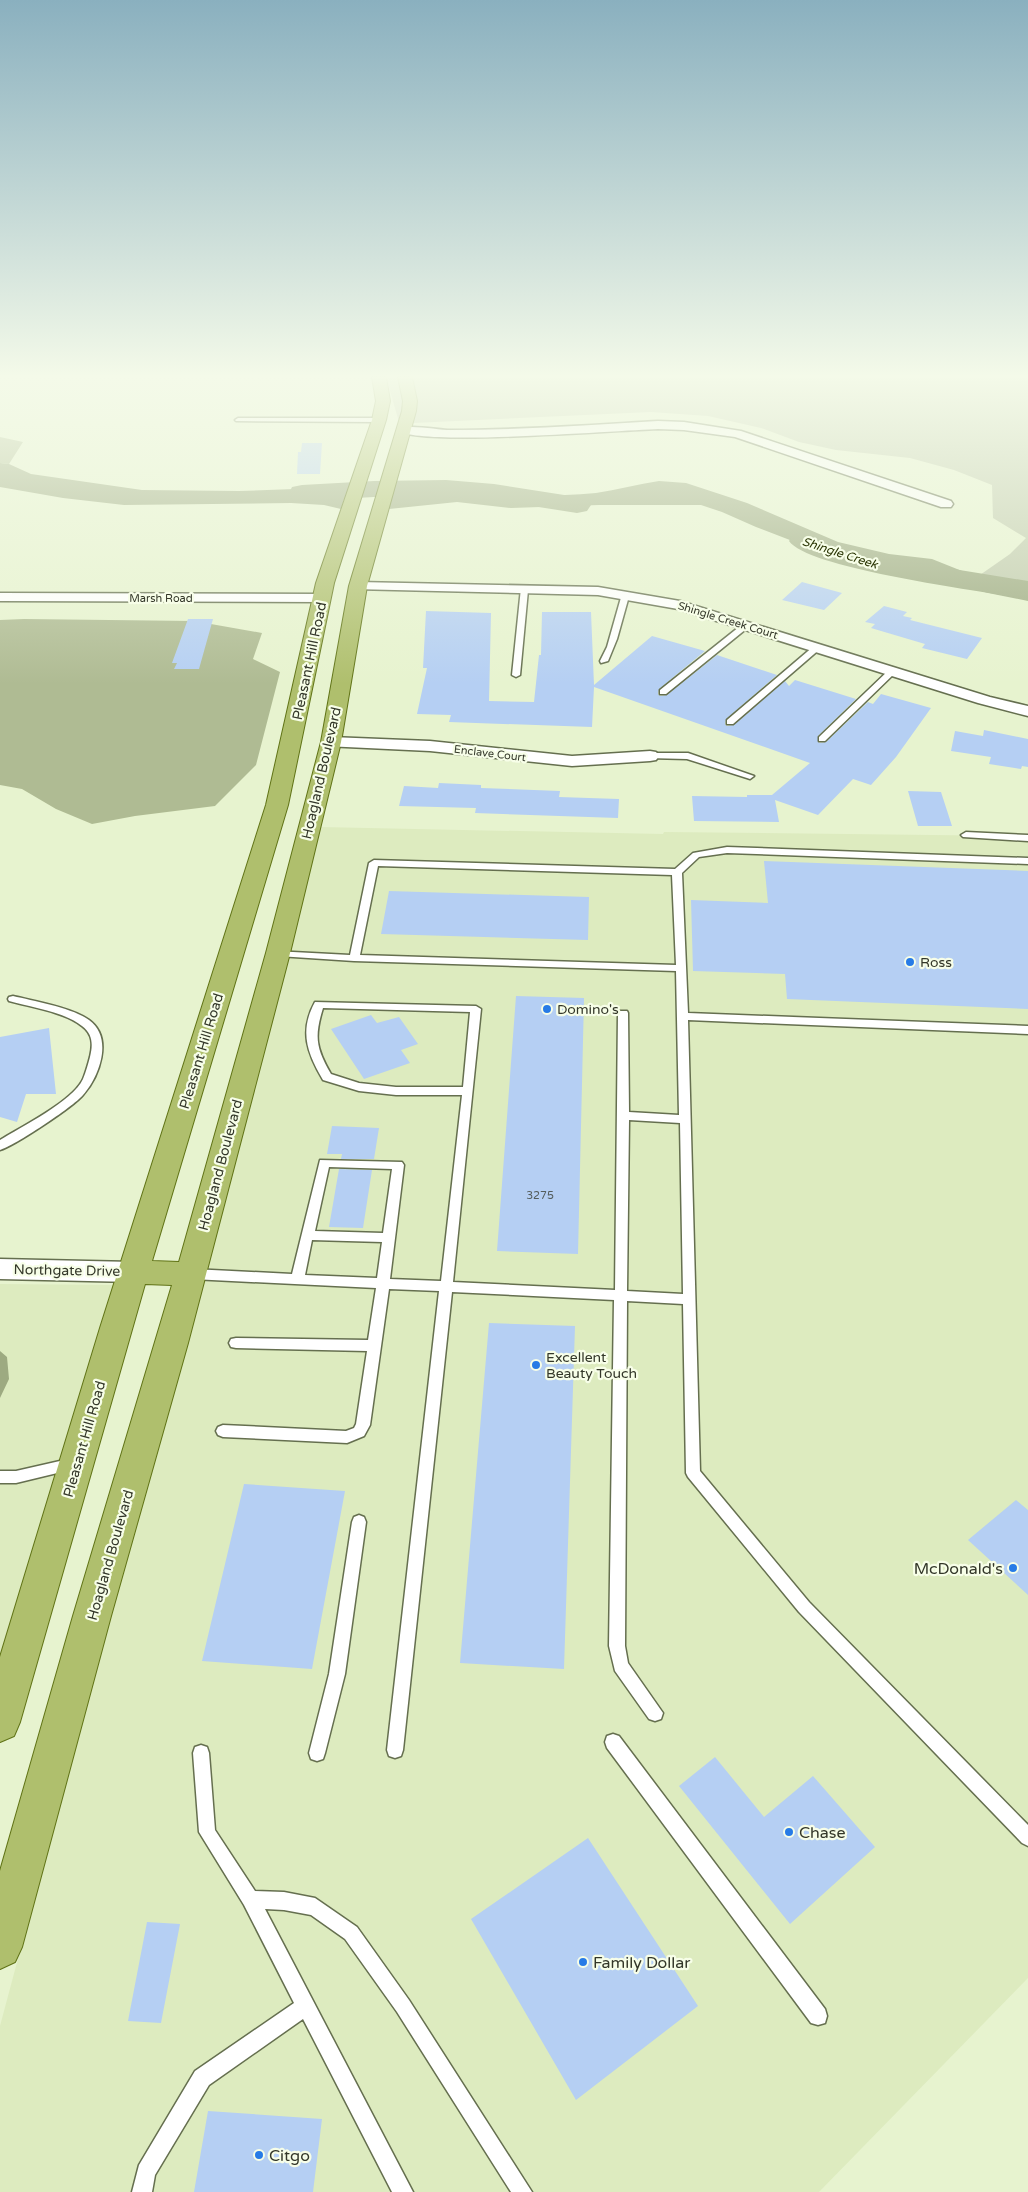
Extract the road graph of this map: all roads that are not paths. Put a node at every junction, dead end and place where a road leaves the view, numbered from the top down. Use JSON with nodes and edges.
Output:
{"nodes":[{"id":1,"x":358,"y":479,"type":"edge"},
{"id":2,"x":389,"y":479,"type":"edge"},
{"id":3,"x":872,"y":479,"type":"edge"},
{"id":4,"x":946,"y":504,"type":"dead end"},
{"id":5,"x":333,"y":560,"type":"junction"},
{"id":6,"x":358,"y":586,"type":"junction"},
{"id":7,"x":524,"y":590,"type":"junction"},
{"id":8,"x":625,"y":596,"type":"junction"},
{"id":9,"x":0,"y":597,"type":"edge"},
{"id":10,"x":322,"y":598,"type":"junction"},
{"id":11,"x":747,"y":626,"type":"junction"},
{"id":12,"x":348,"y":638,"type":"junction"},
{"id":13,"x":817,"y":648,"type":"junction"},
{"id":14,"x":604,"y":662,"type":"dead end"},
{"id":15,"x":893,"y":671,"type":"junction"},
{"id":16,"x":516,"y":675,"type":"dead end"},
{"id":17,"x":663,"y":692,"type":"dead end"},
{"id":18,"x":1028,"y":711,"type":"edge"},
{"id":19,"x":730,"y":722,"type":"dead end"},
{"id":20,"x":822,"y":739,"type":"dead end"},
{"id":21,"x":331,"y":742,"type":"junction"},
{"id":22,"x":650,"y":756,"type":"joint"},
{"id":23,"x":750,"y":776,"type":"dead end"},
{"id":24,"x":966,"y":835,"type":"dead end"},
{"id":25,"x":1028,"y":838,"type":"edge"},
{"id":26,"x":1028,"y":861,"type":"edge"},
{"id":27,"x":677,"y":872,"type":"junction"},
{"id":28,"x":278,"y":953,"type":"junction"},
{"id":29,"x":354,"y":958,"type":"junction"},
{"id":30,"x":681,"y":968,"type":"junction"},
{"id":31,"x":13,"y":999,"type":"dead end"},
{"id":32,"x":623,"y":1012,"type":"dead end"},
{"id":33,"x":683,"y":1016,"type":"junction"},
{"id":34,"x":1028,"y":1030,"type":"edge"},
{"id":35,"x":468,"y":1091,"type":"junction"},
{"id":36,"x":623,"y":1116,"type":"junction"},
{"id":37,"x":684,"y":1120,"type":"junction"},
{"id":38,"x":0,"y":1146,"type":"edge"},
{"id":39,"x":308,"y":1235,"type":"junction"},
{"id":40,"x":389,"y":1238,"type":"junction"},
{"id":41,"x":0,"y":1270,"type":"edge"},
{"id":42,"x":133,"y":1272,"type":"junction"},
{"id":43,"x":190,"y":1274,"type":"junction"},
{"id":44,"x":297,"y":1280,"type":"junction"},
{"id":45,"x":383,"y":1284,"type":"junction"},
{"id":46,"x":446,"y":1287,"type":"junction"},
{"id":47,"x":620,"y":1296,"type":"junction"},
{"id":48,"x":689,"y":1299,"type":"junction"},
{"id":49,"x":236,"y":1342,"type":"dead end"},
{"id":50,"x":374,"y":1346,"type":"junction"},
{"id":51,"x":223,"y":1431,"type":"dead end"},
{"id":52,"x":77,"y":1462,"type":"junction"},
{"id":53,"x":0,"y":1477,"type":"edge"},
{"id":54,"x":359,"y":1522,"type":"dead end"},
{"id":55,"x":655,"y":1713,"type":"dead end"},
{"id":56,"x":0,"y":1722,"type":"edge"},
{"id":57,"x":614,"y":1742,"type":"dead end"},
{"id":58,"x":395,"y":1750,"type":"dead end"},
{"id":59,"x":201,"y":1753,"type":"dead end"},
{"id":60,"x":317,"y":1754,"type":"dead end"},
{"id":61,"x":1028,"y":1837,"type":"edge"},
{"id":62,"x":250,"y":1899,"type":"junction"},
{"id":63,"x":0,"y":1947,"type":"edge"},
{"id":64,"x":306,"y":2006,"type":"junction"},
{"id":65,"x":818,"y":2016,"type":"dead end"},
{"id":66,"x":142,"y":2192,"type":"edge"},
{"id":67,"x":403,"y":2192,"type":"edge"},
{"id":68,"x":522,"y":2192,"type":"edge"}],
"edges":[{"from":1,"to":5,"type":"main road","name":"Pleasant Hill Road"},
{"from":2,"to":6,"type":"main road","name":"Hoagland Boulevard"},
{"from":3,"to":4,"type":"street"},
{"from":5,"to":6,"type":"main road"},
{"from":5,"to":10,"type":"main road","name":"Pleasant Hill Road"},
{"from":6,"to":7,"type":"street","name":"Shingle Creek Court"},
{"from":6,"to":12,"type":"main road","name":"Hoagland Boulevard"},
{"from":7,"to":8,"type":"street","name":"Shingle Creek Court"},
{"from":7,"to":16,"type":"lane"},
{"from":8,"to":11,"type":"street","name":"Shingle Creek Court"},
{"from":8,"to":14,"type":"lane"},
{"from":9,"to":10,"type":"street","name":"Marsh Road"},
{"from":10,"to":12,"type":"main road"},
{"from":10,"to":42,"type":"main road","name":"Pleasant Hill Road"},
{"from":11,"to":13,"type":"street","name":"Shingle Creek Court"},
{"from":11,"to":17,"type":"lane"},
{"from":12,"to":21,"type":"main road","name":"Hoagland Boulevard"},
{"from":13,"to":15,"type":"street","name":"Shingle Creek Court"},
{"from":13,"to":19,"type":"lane"},
{"from":15,"to":18,"type":"street","name":"Shingle Creek Court"},
{"from":15,"to":20,"type":"lane"},
{"from":21,"to":22,"type":"street","name":"Enclave Court"},
{"from":21,"to":28,"type":"main road","name":"Hoagland Boulevard"},
{"from":22,"to":23,"type":"lane"},
{"from":24,"to":25,"type":"lane"},
{"from":26,"to":27,"type":"lane"},
{"from":27,"to":29,"type":"lane"},
{"from":27,"to":30,"type":"lane"},
{"from":28,"to":29,"type":"lane"},
{"from":28,"to":43,"type":"main road","name":"Hoagland Boulevard"},
{"from":29,"to":30,"type":"lane"},
{"from":30,"to":33,"type":"lane"},
{"from":31,"to":38,"type":"lane"},
{"from":32,"to":36,"type":"lane"},
{"from":33,"to":34,"type":"lane"},
{"from":33,"to":37,"type":"lane"},
{"from":35,"to":35,"type":"lane"},
{"from":35,"to":46,"type":"lane"},
{"from":36,"to":37,"type":"lane"},
{"from":36,"to":47,"type":"lane"},
{"from":37,"to":48,"type":"lane"},
{"from":39,"to":40,"type":"lane"},
{"from":39,"to":40,"type":"lane"},
{"from":39,"to":44,"type":"lane"},
{"from":40,"to":45,"type":"lane"},
{"from":41,"to":42,"type":"street","name":"Northgate Drive"},
{"from":42,"to":43,"type":"main road"},
{"from":42,"to":52,"type":"main road","name":"Pleasant Hill Road"},
{"from":43,"to":44,"type":"lane"},
{"from":43,"to":63,"type":"main road","name":"Hoagland Boulevard"},
{"from":44,"to":45,"type":"lane"},
{"from":45,"to":46,"type":"lane"},
{"from":45,"to":50,"type":"lane"},
{"from":46,"to":47,"type":"lane"},
{"from":46,"to":58,"type":"lane"},
{"from":47,"to":48,"type":"lane"},
{"from":47,"to":55,"type":"lane"},
{"from":48,"to":61,"type":"lane"},
{"from":49,"to":50,"type":"lane"},
{"from":50,"to":51,"type":"lane"},
{"from":52,"to":53,"type":"lane"},
{"from":52,"to":56,"type":"main road","name":"Pleasant Hill Road"},
{"from":54,"to":60,"type":"lane"},
{"from":57,"to":65,"type":"lane"},
{"from":59,"to":62,"type":"lane"},
{"from":62,"to":64,"type":"lane"},
{"from":62,"to":68,"type":"lane"},
{"from":64,"to":66,"type":"lane"},
{"from":64,"to":67,"type":"lane"}]}
